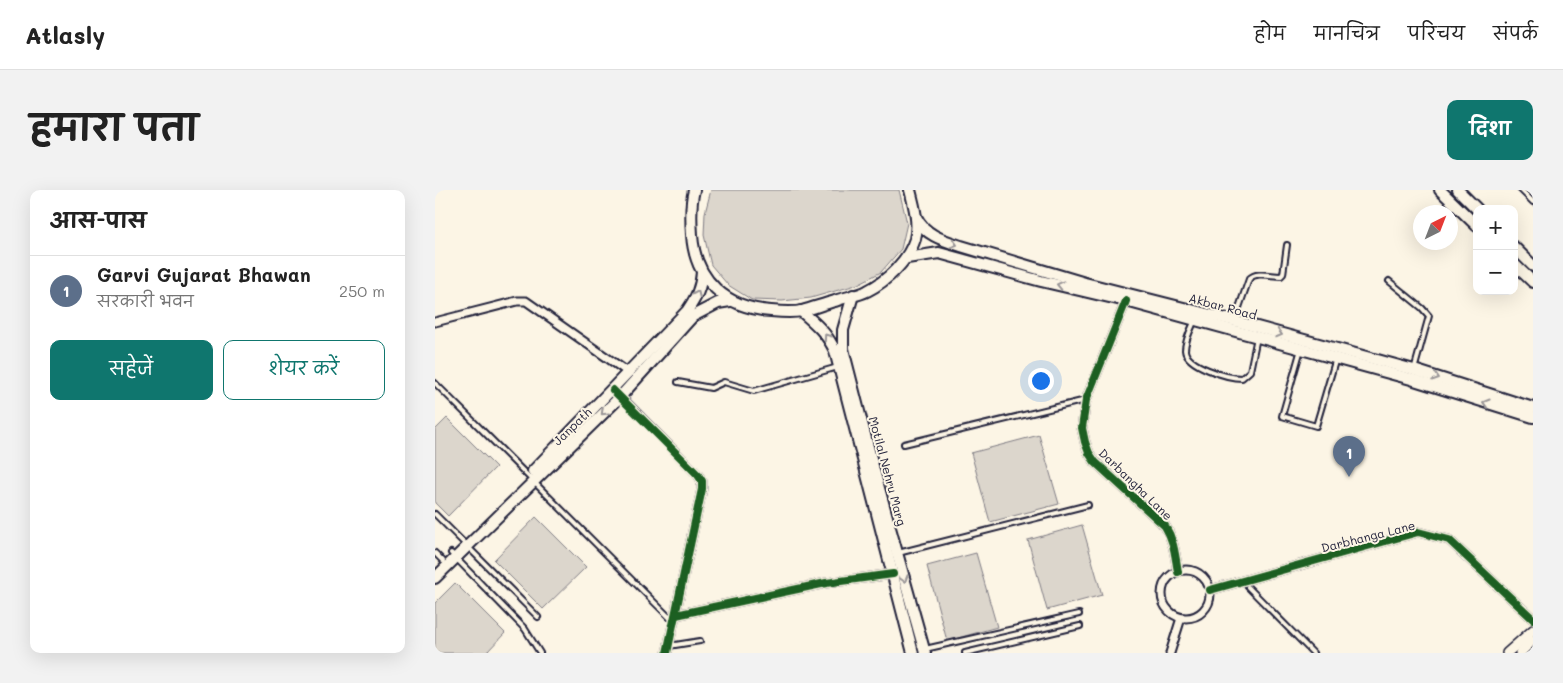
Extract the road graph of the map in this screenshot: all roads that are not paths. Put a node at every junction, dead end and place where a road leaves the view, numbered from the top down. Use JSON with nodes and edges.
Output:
{"nodes":[{"id":1,"x":910,"y":190,"type":"edge"},
{"id":2,"x":1440,"y":190,"type":"edge"},
{"id":3,"x":1457,"y":190,"type":"edge"},
{"id":4,"x":1521,"y":190,"type":"edge"},
{"id":5,"x":691,"y":192,"type":"edge"},
{"id":6,"x":1532,"y":200,"type":"edge"},
{"id":7,"x":1473,"y":205,"type":"edge"},
{"id":8,"x":916,"y":217,"type":"junction"},
{"id":9,"x":1473,"y":222,"type":"edge"},
{"id":10,"x":1287,"y":245,"type":"dead end"},
{"id":11,"x":1517,"y":250,"type":"edge"},
{"id":12,"x":907,"y":258,"type":"junction"},
{"id":13,"x":1533,"y":266,"type":"edge"},
{"id":14,"x":1518,"y":268,"type":"edge"},
{"id":15,"x":702,"y":272,"type":"junction"},
{"id":16,"x":1389,"y":281,"type":"dead end"},
{"id":17,"x":1533,"y":282,"type":"edge"},
{"id":18,"x":853,"y":295,"type":"junction"},
{"id":19,"x":730,"y":301,"type":"junction"},
{"id":20,"x":1126,"y":301,"type":"junction"},
{"id":21,"x":801,"y":311,"type":"junction"},
{"id":22,"x":1195,"y":320,"type":"junction"},
{"id":23,"x":1235,"y":321,"type":"junction"},
{"id":24,"x":435,"y":322,"type":"edge"},
{"id":25,"x":1257,"y":337,"type":"junction"},
{"id":26,"x":1301,"y":349,"type":"junction"},
{"id":27,"x":1336,"y":358,"type":"junction"},
{"id":28,"x":838,"y":367,"type":"junction"},
{"id":29,"x":629,"y":373,"type":"junction"},
{"id":30,"x":1412,"y":374,"type":"junction"},
{"id":31,"x":678,"y":382,"type":"dead end"},
{"id":32,"x":435,"y":383,"type":"edge"},
{"id":33,"x":617,"y":393,"type":"junction"},
{"id":34,"x":1086,"y":400,"type":"junction"},
{"id":35,"x":1533,"y":408,"type":"edge"},
{"id":36,"x":1533,"y":418,"type":"edge"},
{"id":37,"x":904,"y":444,"type":"dead end"},
{"id":38,"x":530,"y":479,"type":"junction"},
{"id":39,"x":1088,"y":505,"type":"dead end"},
{"id":40,"x":435,"y":514,"type":"edge"},
{"id":41,"x":464,"y":543,"type":"junction"},
{"id":42,"x":435,"y":553,"type":"edge"},
{"id":43,"x":453,"y":555,"type":"junction"},
{"id":44,"x":892,"y":555,"type":"junction"},
{"id":45,"x":443,"y":561,"type":"junction"},
{"id":46,"x":435,"y":569,"type":"edge"},
{"id":47,"x":1178,"y":572,"type":"junction"},
{"id":48,"x":893,"y":574,"type":"junction"},
{"id":49,"x":435,"y":578,"type":"edge"},
{"id":50,"x":1248,"y":587,"type":"dead end"},
{"id":51,"x":1210,"y":590,"type":"junction"},
{"id":52,"x":1079,"y":614,"type":"dead end"},
{"id":53,"x":538,"y":617,"type":"dead end"},
{"id":54,"x":1181,"y":618,"type":"junction"},
{"id":55,"x":675,"y":619,"type":"junction"},
{"id":56,"x":1533,"y":619,"type":"edge"},
{"id":57,"x":1080,"y":626,"type":"dead end"},
{"id":58,"x":1533,"y":630,"type":"edge"},
{"id":59,"x":1533,"y":640,"type":"edge"},
{"id":60,"x":700,"y":641,"type":"dead end"},
{"id":61,"x":668,"y":650,"type":"edge"},
{"id":62,"x":924,"y":651,"type":"edge"},
{"id":63,"x":913,"y":652,"type":"edge"},
{"id":64,"x":540,"y":653,"type":"edge"},
{"id":65,"x":965,"y":653,"type":"edge"},
{"id":66,"x":1170,"y":653,"type":"edge"},
{"id":67,"x":1313,"y":653,"type":"edge"},
{"id":68,"x":1507,"y":653,"type":"edge"},
{"id":69,"x":1520,"y":653,"type":"edge"}],
"edges":[{"from":1,"to":8,"type":"main road"},
{"from":2,"to":9,"type":"main road"},
{"from":3,"to":7,"type":"main road"},
{"from":4,"to":6,"type":"lane"},
{"from":5,"to":15,"type":"main road"},
{"from":8,"to":12,"type":"main road"},
{"from":8,"to":23,"type":"main road","name":"Akbar Road","one_way":true},
{"from":10,"to":23,"type":"lane"},
{"from":11,"to":13,"type":"main road"},
{"from":12,"to":18,"type":"main road"},
{"from":20,"to":12,"type":"main road","name":"Akbar Road","one_way":true},
{"from":14,"to":17,"type":"main road"},
{"from":15,"to":19,"type":"main road"},
{"from":29,"to":15,"type":"main road","name":"Janpath","one_way":true},
{"from":16,"to":30,"type":"lane"},
{"from":18,"to":21,"type":"main road"},
{"from":18,"to":44,"type":"main road","name":"Motilal Nehru Marg"},
{"from":19,"to":21,"type":"main road"},
{"from":19,"to":33,"type":"main road","name":"Janpath"},
{"from":20,"to":22,"type":"main road","name":"Akbar Road"},
{"from":20,"to":34,"type":"street","name":"Darbangha Lane"},
{"from":28,"to":21,"type":"main road","name":"Motilal Nehru Marg","one_way":true},
{"from":22,"to":25,"type":"main road","name":"Akbar Road"},
{"from":22,"to":25,"type":"lane"},
{"from":23,"to":30,"type":"main road","name":"Akbar Road","one_way":true},
{"from":24,"to":29,"type":"street"},
{"from":25,"to":26,"type":"main road","name":"Akbar Road"},
{"from":26,"to":27,"type":"main road","name":"Akbar Road"},
{"from":26,"to":27,"type":"lane"},
{"from":27,"to":30,"type":"main road","name":"Akbar Road"},
{"from":28,"to":31,"type":"lane"},
{"from":28,"to":44,"type":"main road","name":"Motilal Nehru Marg"},
{"from":29,"to":33,"type":"main road","name":"Janpath"},
{"from":30,"to":35,"type":"main road","name":"Akbar Road","one_way":true},
{"from":36,"to":30,"type":"main road","name":"Akbar Road","one_way":true},
{"from":32,"to":38,"type":"lane"},
{"from":33,"to":38,"type":"main road","name":"Janpath"},
{"from":33,"to":55,"type":"street"},
{"from":34,"to":37,"type":"lane"},
{"from":34,"to":47,"type":"street","name":"Darbangha Lane"},
{"from":38,"to":41,"type":"main road","name":"Janpath"},
{"from":38,"to":55,"type":"lane"},
{"from":39,"to":44,"type":"lane"},
{"from":40,"to":41,"type":"lane"},
{"from":41,"to":43,"type":"main road","name":"Janpath"},
{"from":41,"to":53,"type":"lane"},
{"from":42,"to":45,"type":"lane"},
{"from":43,"to":45,"type":"main road","name":"Janpath"},
{"from":43,"to":49,"type":"main road","name":"Janpath"},
{"from":43,"to":64,"type":"lane"},
{"from":44,"to":48,"type":"main road","name":"Motilal Nehru Marg"},
{"from":44,"to":62,"type":"main road","name":"Motilal Nehru Marg","one_way":true},
{"from":45,"to":46,"type":"main road","name":"Janpath"},
{"from":47,"to":51,"type":"street"},
{"from":47,"to":54,"type":"street"},
{"from":48,"to":55,"type":"street"},
{"from":48,"to":63,"type":"main road","name":"Motilal Nehru Marg"},
{"from":50,"to":67,"type":"lane"},
{"from":51,"to":54,"type":"street"},
{"from":51,"to":56,"type":"street","name":"Darbhanga Lane"},
{"from":52,"to":62,"type":"lane"},
{"from":54,"to":66,"type":"street"},
{"from":55,"to":61,"type":"street"},
{"from":57,"to":65,"type":"lane"},
{"from":58,"to":68,"type":"street"},
{"from":59,"to":69,"type":"street"},
{"from":60,"to":61,"type":"lane"},
{"from":62,"to":63,"type":"lane"}]}
